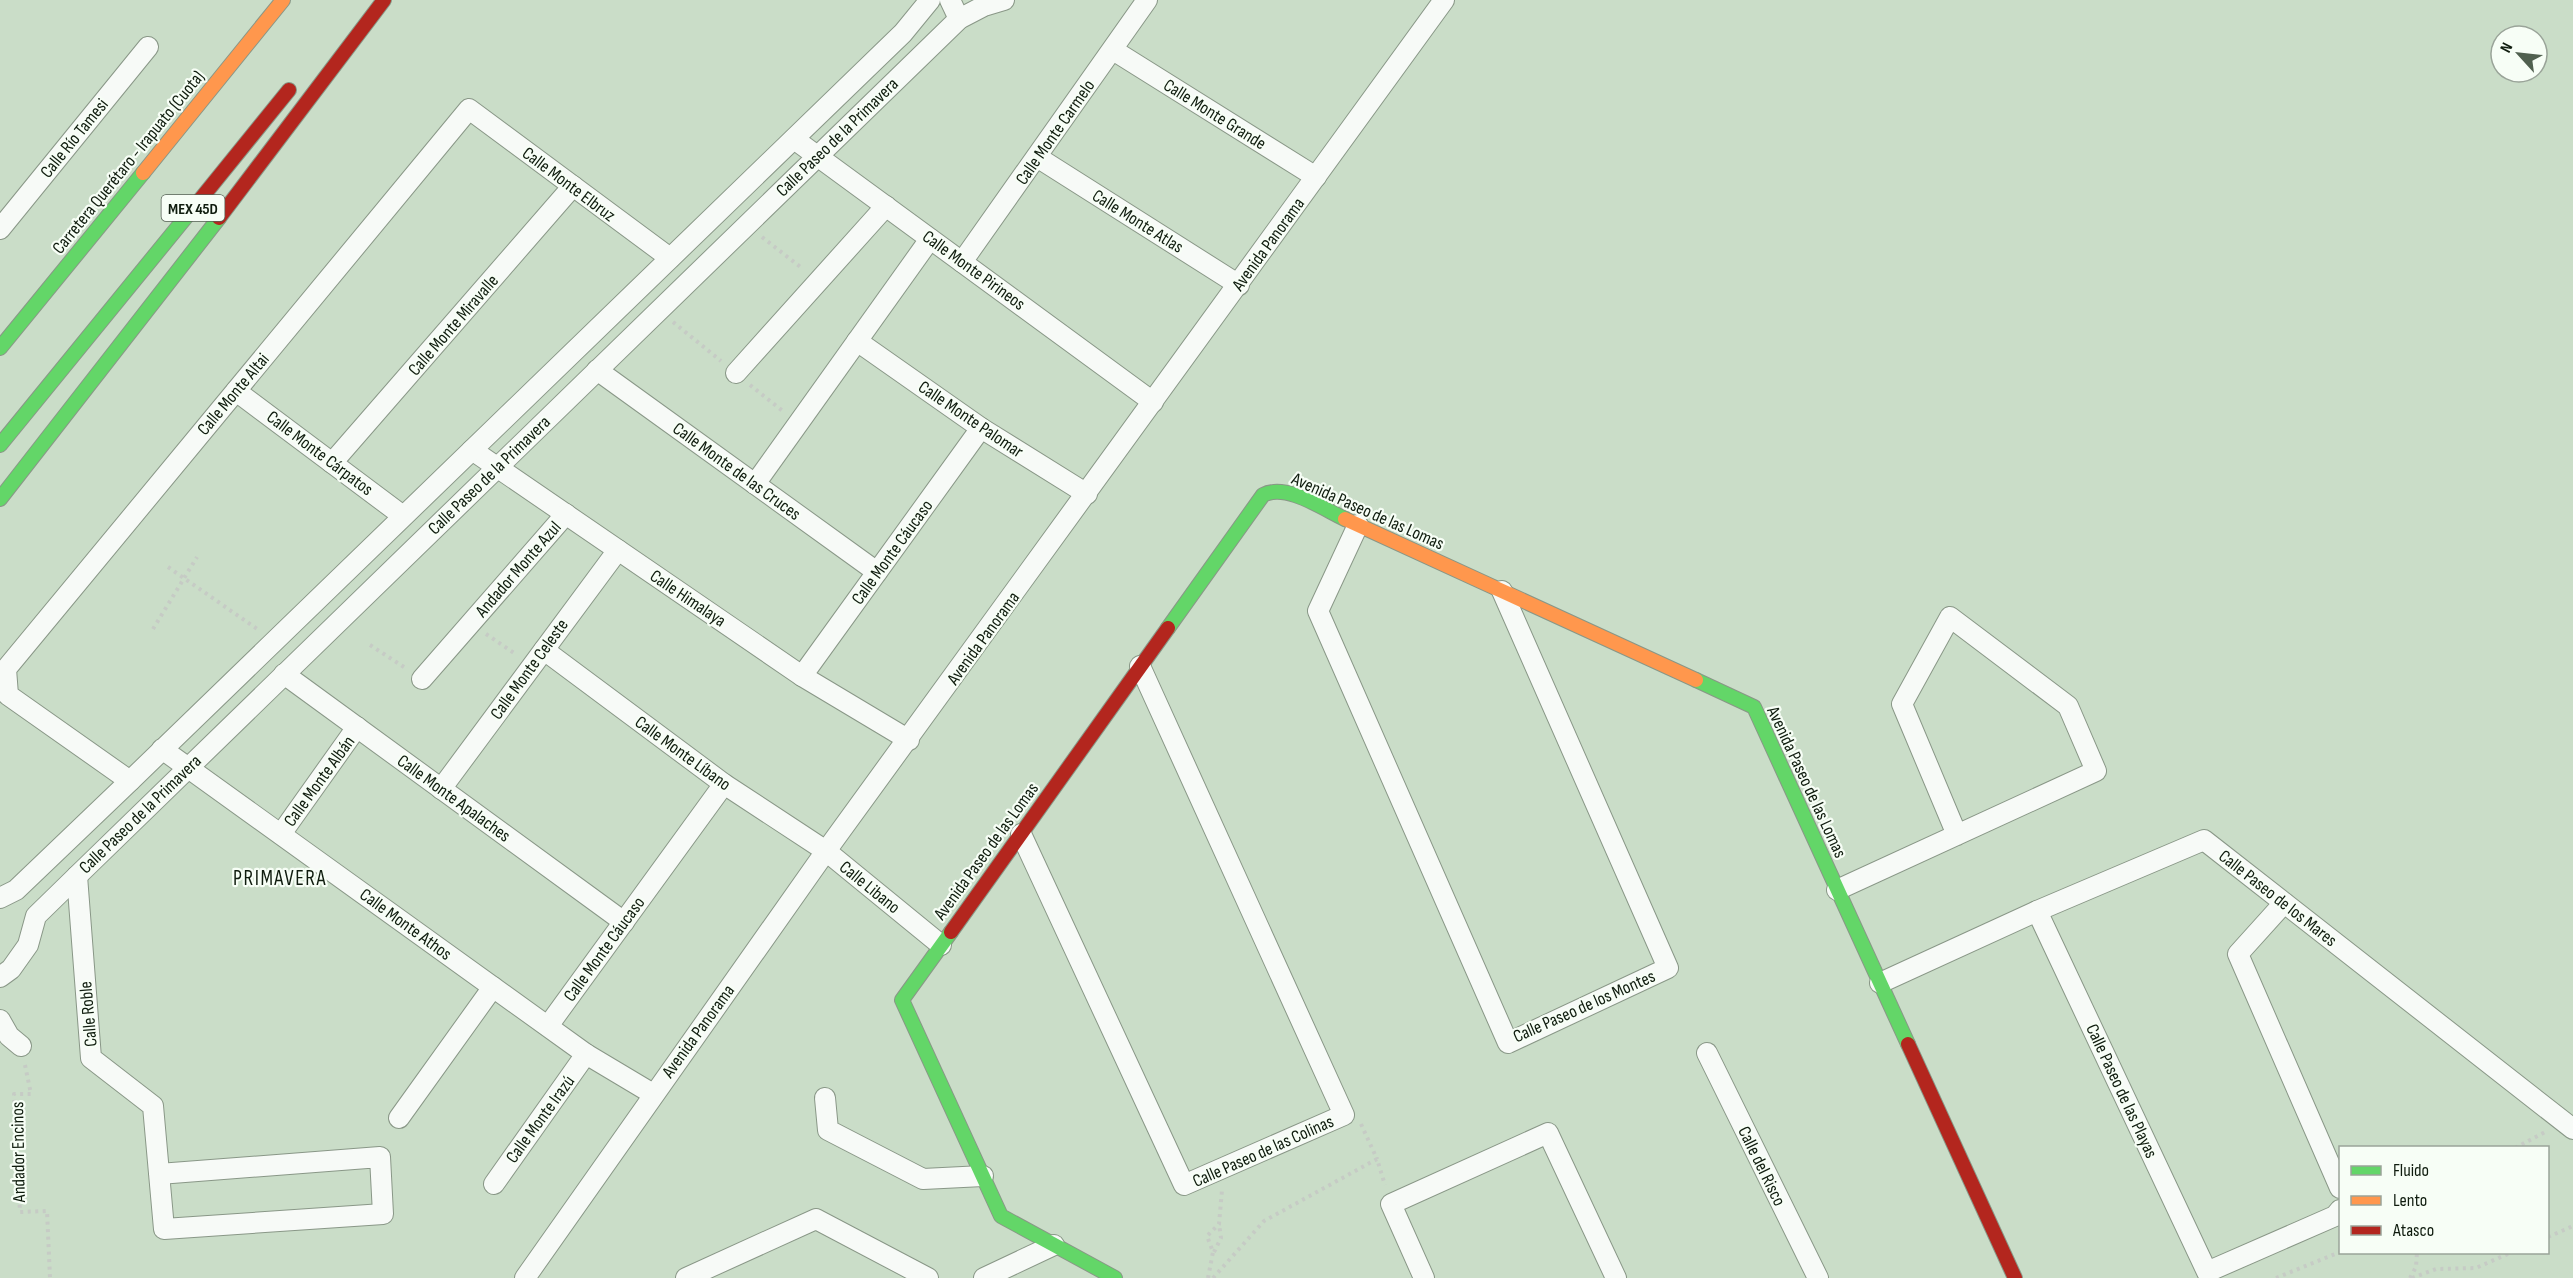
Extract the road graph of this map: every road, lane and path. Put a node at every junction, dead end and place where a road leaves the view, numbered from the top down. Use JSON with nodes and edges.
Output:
{"nodes":[{"id":1,"x":283,"y":0,"type":"edge"},
{"id":2,"x":384,"y":0,"type":"edge"},
{"id":3,"x":930,"y":0,"type":"edge"},
{"id":4,"x":950,"y":0,"type":"edge"},
{"id":5,"x":1004,"y":0,"type":"edge"},
{"id":6,"x":1147,"y":0,"type":"edge"},
{"id":7,"x":1444,"y":0,"type":"edge"},
{"id":8,"x":958,"y":19,"type":"junction"},
{"id":9,"x":148,"y":47,"type":"dead end"},
{"id":10,"x":1113,"y":50,"type":"junction"},
{"id":11,"x":295,"y":83,"type":"dead end"},
{"id":12,"x":469,"y":109,"type":"joint"},
{"id":13,"x":794,"y":139,"type":"junction"},
{"id":14,"x":818,"y":156,"type":"junction"},
{"id":15,"x":1037,"y":158,"type":"junction"},
{"id":16,"x":1316,"y":177,"type":"junction"},
{"id":17,"x":573,"y":186,"type":"junction"},
{"id":18,"x":886,"y":206,"type":"junction"},
{"id":19,"x":746,"y":225,"type":"junction"},
{"id":20,"x":0,"y":229,"type":"edge"},
{"id":21,"x":930,"y":239,"type":"junction"},
{"id":22,"x":670,"y":258,"type":"junction"},
{"id":23,"x":963,"y":262,"type":"junction"},
{"id":24,"x":818,"y":281,"type":"junction"},
{"id":25,"x":1239,"y":285,"type":"junction"},
{"id":26,"x":857,"y":341,"type":"junction"},
{"id":27,"x":0,"y":348,"type":"edge"},
{"id":28,"x":597,"y":370,"type":"junction"},
{"id":29,"x":736,"y":374,"type":"dead end"},
{"id":30,"x":236,"y":391,"type":"junction"},
{"id":31,"x":1154,"y":402,"type":"junction"},
{"id":32,"x":981,"y":428,"type":"junction"},
{"id":33,"x":0,"y":445,"type":"edge"},
{"id":34,"x":472,"y":450,"type":"junction"},
{"id":35,"x":332,"y":463,"type":"junction"},
{"id":36,"x":497,"y":467,"type":"junction"},
{"id":37,"x":755,"y":484,"type":"junction"},
{"id":38,"x":1088,"y":494,"type":"junction"},
{"id":39,"x":0,"y":499,"type":"edge"},
{"id":40,"x":566,"y":514,"type":"junction"},
{"id":41,"x":403,"y":516,"type":"junction"},
{"id":42,"x":1358,"y":525,"type":"junction"},
{"id":43,"x":618,"y":550,"type":"junction"},
{"id":44,"x":197,"y":557,"type":"dead end"},
{"id":45,"x":168,"y":567,"type":"dead end"},
{"id":46,"x":877,"y":572,"type":"junction"},
{"id":47,"x":184,"y":578,"type":"junction"},
{"id":48,"x":1502,"y":591,"type":"junction"},
{"id":49,"x":470,"y":624,"type":"junction"},
{"id":50,"x":153,"y":628,"type":"dead end"},
{"id":51,"x":273,"y":640,"type":"junction"},
{"id":52,"x":370,"y":645,"type":"dead end"},
{"id":53,"x":538,"y":657,"type":"junction"},
{"id":54,"x":1140,"y":666,"type":"junction"},
{"id":55,"x":284,"y":674,"type":"junction"},
{"id":56,"x":802,"y":676,"type":"junction"},
{"id":57,"x":422,"y":679,"type":"joint"},
{"id":58,"x":357,"y":728,"type":"junction"},
{"id":59,"x":909,"y":741,"type":"junction"},
{"id":60,"x":162,"y":749,"type":"junction"},
{"id":61,"x":188,"y":768,"type":"junction"},
{"id":62,"x":130,"y":781,"type":"junction"},
{"id":63,"x":724,"y":784,"type":"junction"},
{"id":64,"x":441,"y":789,"type":"junction"},
{"id":65,"x":281,"y":834,"type":"junction"},
{"id":66,"x":1021,"y":834,"type":"junction"},
{"id":67,"x":1957,"y":836,"type":"junction"},
{"id":68,"x":826,"y":851,"type":"junction"},
{"id":69,"x":77,"y":876,"type":"junction"},
{"id":70,"x":1837,"y":890,"type":"junction"},
{"id":71,"x":8,"y":894,"type":"edge"},
{"id":72,"x":2284,"y":903,"type":"junction"},
{"id":73,"x":2037,"y":911,"type":"junction"},
{"id":74,"x":36,"y":916,"type":"junction"},
{"id":75,"x":624,"y":922,"type":"junction"},
{"id":76,"x":941,"y":945,"type":"junction"},
{"id":77,"x":0,"y":977,"type":"edge"},
{"id":78,"x":1880,"y":982,"type":"junction"},
{"id":79,"x":493,"y":987,"type":"junction"},
{"id":80,"x":0,"y":1020,"type":"edge"},
{"id":81,"x":548,"y":1026,"type":"junction"},
{"id":82,"x":21,"y":1046,"type":"joint"},
{"id":83,"x":1707,"y":1053,"type":"dead end"},
{"id":84,"x":586,"y":1054,"type":"junction"},
{"id":85,"x":653,"y":1094,"type":"junction"},
{"id":86,"x":825,"y":1098,"type":"dead end"},
{"id":87,"x":1344,"y":1115,"type":"junction"},
{"id":88,"x":399,"y":1118,"type":"dead end"},
{"id":89,"x":2569,"y":1126,"type":"edge"},
{"id":90,"x":2520,"y":1146,"type":"edge"},
{"id":91,"x":1377,"y":1159,"type":"junction"},
{"id":92,"x":1224,"y":1168,"type":"junction"},
{"id":93,"x":159,"y":1174,"type":"junction"},
{"id":94,"x":983,"y":1176,"type":"junction"},
{"id":95,"x":494,"y":1184,"type":"dead end"},
{"id":96,"x":2339,"y":1186,"type":"edge"},
{"id":97,"x":1391,"y":1204,"type":"junction"},
{"id":98,"x":2339,"y":1211,"type":"edge"},
{"id":99,"x":1219,"y":1224,"type":"junction"},
{"id":100,"x":2573,"y":1226,"type":"edge"},
{"id":101,"x":2549,"y":1236,"type":"edge"},
{"id":102,"x":1054,"y":1245,"type":"junction"},
{"id":103,"x":1214,"y":1252,"type":"junction"},
{"id":104,"x":2339,"y":1252,"type":"edge"},
{"id":105,"x":2417,"y":1254,"type":"edge"},
{"id":106,"x":2508,"y":1254,"type":"edge"},
{"id":107,"x":50,"y":1278,"type":"edge"},
{"id":108,"x":525,"y":1278,"type":"edge"},
{"id":109,"x":686,"y":1278,"type":"edge"},
{"id":110,"x":928,"y":1278,"type":"edge"},
{"id":111,"x":984,"y":1278,"type":"edge"},
{"id":112,"x":1116,"y":1278,"type":"edge"},
{"id":113,"x":1208,"y":1278,"type":"edge"},
{"id":114,"x":1213,"y":1278,"type":"edge"},
{"id":115,"x":1424,"y":1278,"type":"edge"},
{"id":116,"x":1616,"y":1278,"type":"edge"},
{"id":117,"x":1818,"y":1278,"type":"edge"},
{"id":118,"x":2015,"y":1278,"type":"edge"},
{"id":119,"x":2276,"y":1278,"type":"edge"},
{"id":120,"x":2411,"y":1278,"type":"edge"}],
"edges":[{"from":1,"to":27,"type":"main road","name":"Carretera Querétaro - Irapuato (Cuota)"},
{"from":2,"to":39,"type":"main road"},
{"from":3,"to":13,"type":"street","name":"Calle Paseo de la Primavera"},
{"from":4,"to":8,"type":"street"},
{"from":5,"to":8,"type":"street","name":"Calle Paseo de la Primavera"},
{"from":6,"to":10,"type":"street","name":"Calle Monte Carmelo"},
{"from":7,"to":16,"type":"street","name":"Avenida Panorama"},
{"from":8,"to":14,"type":"street","name":"Calle Paseo de la Primavera"},
{"from":9,"to":20,"type":"street","name":"Calle Río Tamesi"},
{"from":10,"to":15,"type":"street","name":"Calle Monte Carmelo"},
{"from":10,"to":16,"type":"street","name":"Calle Monte Grande"},
{"from":11,"to":33,"type":"main road","number":"MEX 45D"},
{"from":12,"to":17,"type":"street","name":"Calle Monte Elbruz"},
{"from":12,"to":30,"type":"street","name":"Calle Monte Altai"},
{"from":13,"to":14,"type":"street","name":"Calle Monte Pirineos"},
{"from":13,"to":22,"type":"street","name":"Calle Paseo de la Primavera"},
{"from":14,"to":18,"type":"street","name":"Calle Monte Pirineos"},
{"from":14,"to":19,"type":"street","name":"Calle Paseo de la Primavera"},
{"from":15,"to":23,"type":"street","name":"Calle Monte Carmelo"},
{"from":15,"to":25,"type":"street","name":"Calle Monte Atlas"},
{"from":16,"to":25,"type":"street","name":"Avenida Panorama"},
{"from":17,"to":22,"type":"street","name":"Calle Monte Elbruz"},
{"from":17,"to":35,"type":"street","name":"Calle Monte Miravalle"},
{"from":18,"to":21,"type":"street","name":"Calle Monte Pirineos"},
{"from":18,"to":24,"type":"street"},
{"from":19,"to":24,"type":"path"},
{"from":19,"to":28,"type":"street","name":"Calle Paseo de la Primavera"},
{"from":21,"to":23,"type":"street","name":"Calle Monte Pirineos"},
{"from":21,"to":26,"type":"street"},
{"from":22,"to":34,"type":"street","name":"Calle Paseo de la Primavera"},
{"from":23,"to":31,"type":"street","name":"Calle Monte Pirineos"},
{"from":24,"to":29,"type":"street"},
{"from":25,"to":31,"type":"street","name":"Avenida Panorama"},
{"from":26,"to":32,"type":"street","name":"Calle Monte Palomar"},
{"from":26,"to":37,"type":"street"},
{"from":28,"to":36,"type":"street","name":"Calle Paseo de la Primavera"},
{"from":28,"to":37,"type":"street","name":"Calle Monte de las Cruces"},
{"from":30,"to":35,"type":"street","name":"Calle Monte Cárpatos"},
{"from":30,"to":62,"type":"street","name":"Calle Monte Altai"},
{"from":31,"to":38,"type":"street","name":"Avenida Panorama"},
{"from":32,"to":38,"type":"street","name":"Calle Monte Palomar"},
{"from":32,"to":46,"type":"street","name":"Calle Monte Cáucaso"},
{"from":34,"to":36,"type":"street","name":"Calle Himalaya"},
{"from":34,"to":41,"type":"street","name":"Calle Paseo de la Primavera"},
{"from":35,"to":41,"type":"street","name":"Calle Monte Cárpatos"},
{"from":36,"to":40,"type":"street","name":"Calle Himalaya"},
{"from":36,"to":55,"type":"street","name":"Calle Paseo de la Primavera"},
{"from":37,"to":46,"type":"street","name":"Calle Monte de las Cruces"},
{"from":38,"to":59,"type":"street","name":"Avenida Panorama"},
{"from":40,"to":43,"type":"street","name":"Calle Himalaya"},
{"from":40,"to":49,"type":"street","name":"Andador Monte Azul"},
{"from":41,"to":51,"type":"street","name":"Calle Paseo de la Primavera"},
{"from":42,"to":48,"type":"main road","name":"Avenida Paseo de las Lomas"},
{"from":42,"to":48,"type":"street","name":"Calle Paseo de los Montes"},
{"from":42,"to":54,"type":"main road","name":"Avenida Paseo de las Lomas"},
{"from":43,"to":53,"type":"street","name":"Calle Monte Celeste"},
{"from":43,"to":56,"type":"street","name":"Calle Himalaya"},
{"from":44,"to":47,"type":"path"},
{"from":45,"to":47,"type":"path"},
{"from":46,"to":56,"type":"street","name":"Calle Monte Cáucaso"},
{"from":47,"to":50,"type":"path"},
{"from":47,"to":51,"type":"path"},
{"from":48,"to":70,"type":"main road","name":"Avenida Paseo de las Lomas"},
{"from":49,"to":53,"type":"path","name":"Andador Monte Azul"},
{"from":49,"to":57,"type":"street","name":"Andador Monte Azul"},
{"from":51,"to":60,"type":"street","name":"Calle Paseo de la Primavera"},
{"from":52,"to":57,"type":"path"},
{"from":53,"to":63,"type":"street","name":"Calle Monte Líbano"},
{"from":53,"to":64,"type":"street","name":"Calle Monte Celeste"},
{"from":54,"to":66,"type":"main road","name":"Avenida Paseo de las Lomas"},
{"from":54,"to":87,"type":"street","name":"Calle Paseo de las Colinas"},
{"from":55,"to":58,"type":"street","name":"Calle Monte Apalaches"},
{"from":55,"to":61,"type":"street","name":"Calle Paseo de la Primavera"},
{"from":56,"to":59,"type":"street","name":"Calle Himalaya"},
{"from":58,"to":64,"type":"street","name":"Calle Monte Apalaches"},
{"from":58,"to":65,"type":"street","name":"Calle Monte Albán"},
{"from":59,"to":68,"type":"street","name":"Avenida Panorama"},
{"from":60,"to":61,"type":"street","name":"Calle Monte Athos"},
{"from":60,"to":62,"type":"street","name":"Calle Paseo de la Primavera"},
{"from":61,"to":65,"type":"street","name":"Calle Monte Athos"},
{"from":61,"to":69,"type":"street","name":"Calle Paseo de la Primavera"},
{"from":62,"to":71,"type":"street","name":"Calle Paseo de la Primavera"},
{"from":63,"to":68,"type":"street","name":"Calle Monte Líbano"},
{"from":63,"to":75,"type":"street","name":"Calle Monte Cáucaso"},
{"from":64,"to":75,"type":"street","name":"Calle Monte Apalaches"},
{"from":65,"to":79,"type":"street","name":"Calle Monte Athos"},
{"from":66,"to":76,"type":"main road","name":"Avenida Paseo de las Lomas"},
{"from":66,"to":92,"type":"street","name":"Calle Paseo de las Colinas"},
{"from":67,"to":67,"type":"street"},
{"from":67,"to":70,"type":"street"},
{"from":68,"to":76,"type":"street","name":"Calle Libano"},
{"from":68,"to":85,"type":"street","name":"Avenida Panorama"},
{"from":69,"to":74,"type":"street","name":"Calle Paseo de la Primavera"},
{"from":69,"to":93,"type":"street","name":"Calle Roble"},
{"from":70,"to":78,"type":"main road","name":"Avenida Paseo de las Lomas"},
{"from":71,"to":74,"type":"street"},
{"from":72,"to":73,"type":"street","name":"Calle Paseo de los Mares"},
{"from":72,"to":89,"type":"street","name":"Calle Paseo de los Mares"},
{"from":72,"to":96,"type":"street"},
{"from":73,"to":78,"type":"street","name":"Calle Paseo de los Mares"},
{"from":73,"to":98,"type":"street","name":"Calle Paseo de las Playas"},
{"from":74,"to":77,"type":"street"},
{"from":75,"to":81,"type":"street","name":"Calle Monte Cáucaso"},
{"from":76,"to":94,"type":"main road","name":"Avenida Paseo de las Lomas"},
{"from":78,"to":118,"type":"main road","name":"Avenida Paseo de las Lomas"},
{"from":79,"to":81,"type":"street","name":"Calle Monte Athos"},
{"from":79,"to":88,"type":"street"},
{"from":80,"to":82,"type":"street"},
{"from":81,"to":84,"type":"street","name":"Calle Monte Athos"},
{"from":82,"to":107,"type":"path","name":"Andador Encinos"},
{"from":83,"to":117,"type":"street","name":"Calle del Risco"},
{"from":84,"to":85,"type":"street","name":"Calle Monte Athos"},
{"from":84,"to":95,"type":"street","name":"Calle Monte Irazú"},
{"from":85,"to":108,"type":"street","name":"Avenida Panorama"},
{"from":86,"to":94,"type":"street"},
{"from":87,"to":91,"type":"path"},
{"from":87,"to":92,"type":"street","name":"Calle Paseo de las Colinas"},
{"from":89,"to":90,"type":"path"},
{"from":91,"to":97,"type":"path"},
{"from":91,"to":114,"type":"path"},
{"from":92,"to":99,"type":"path"},
{"from":93,"to":93,"type":"street","name":"Calle Roble"},
{"from":94,"to":102,"type":"main road","name":"Avenida Paseo de las Lomas"},
{"from":97,"to":115,"type":"street"},
{"from":97,"to":116,"type":"street"},
{"from":99,"to":103,"type":"path"},
{"from":99,"to":103,"type":"path"},
{"from":100,"to":101,"type":"path"},
{"from":102,"to":111,"type":"street"},
{"from":102,"to":112,"type":"main road","name":"Avenida Paseo de las Lomas"},
{"from":103,"to":113,"type":"path"},
{"from":104,"to":119,"type":"path"},
{"from":105,"to":120,"type":"path"},
{"from":106,"to":120,"type":"path"},
{"from":109,"to":110,"type":"street"}]}
